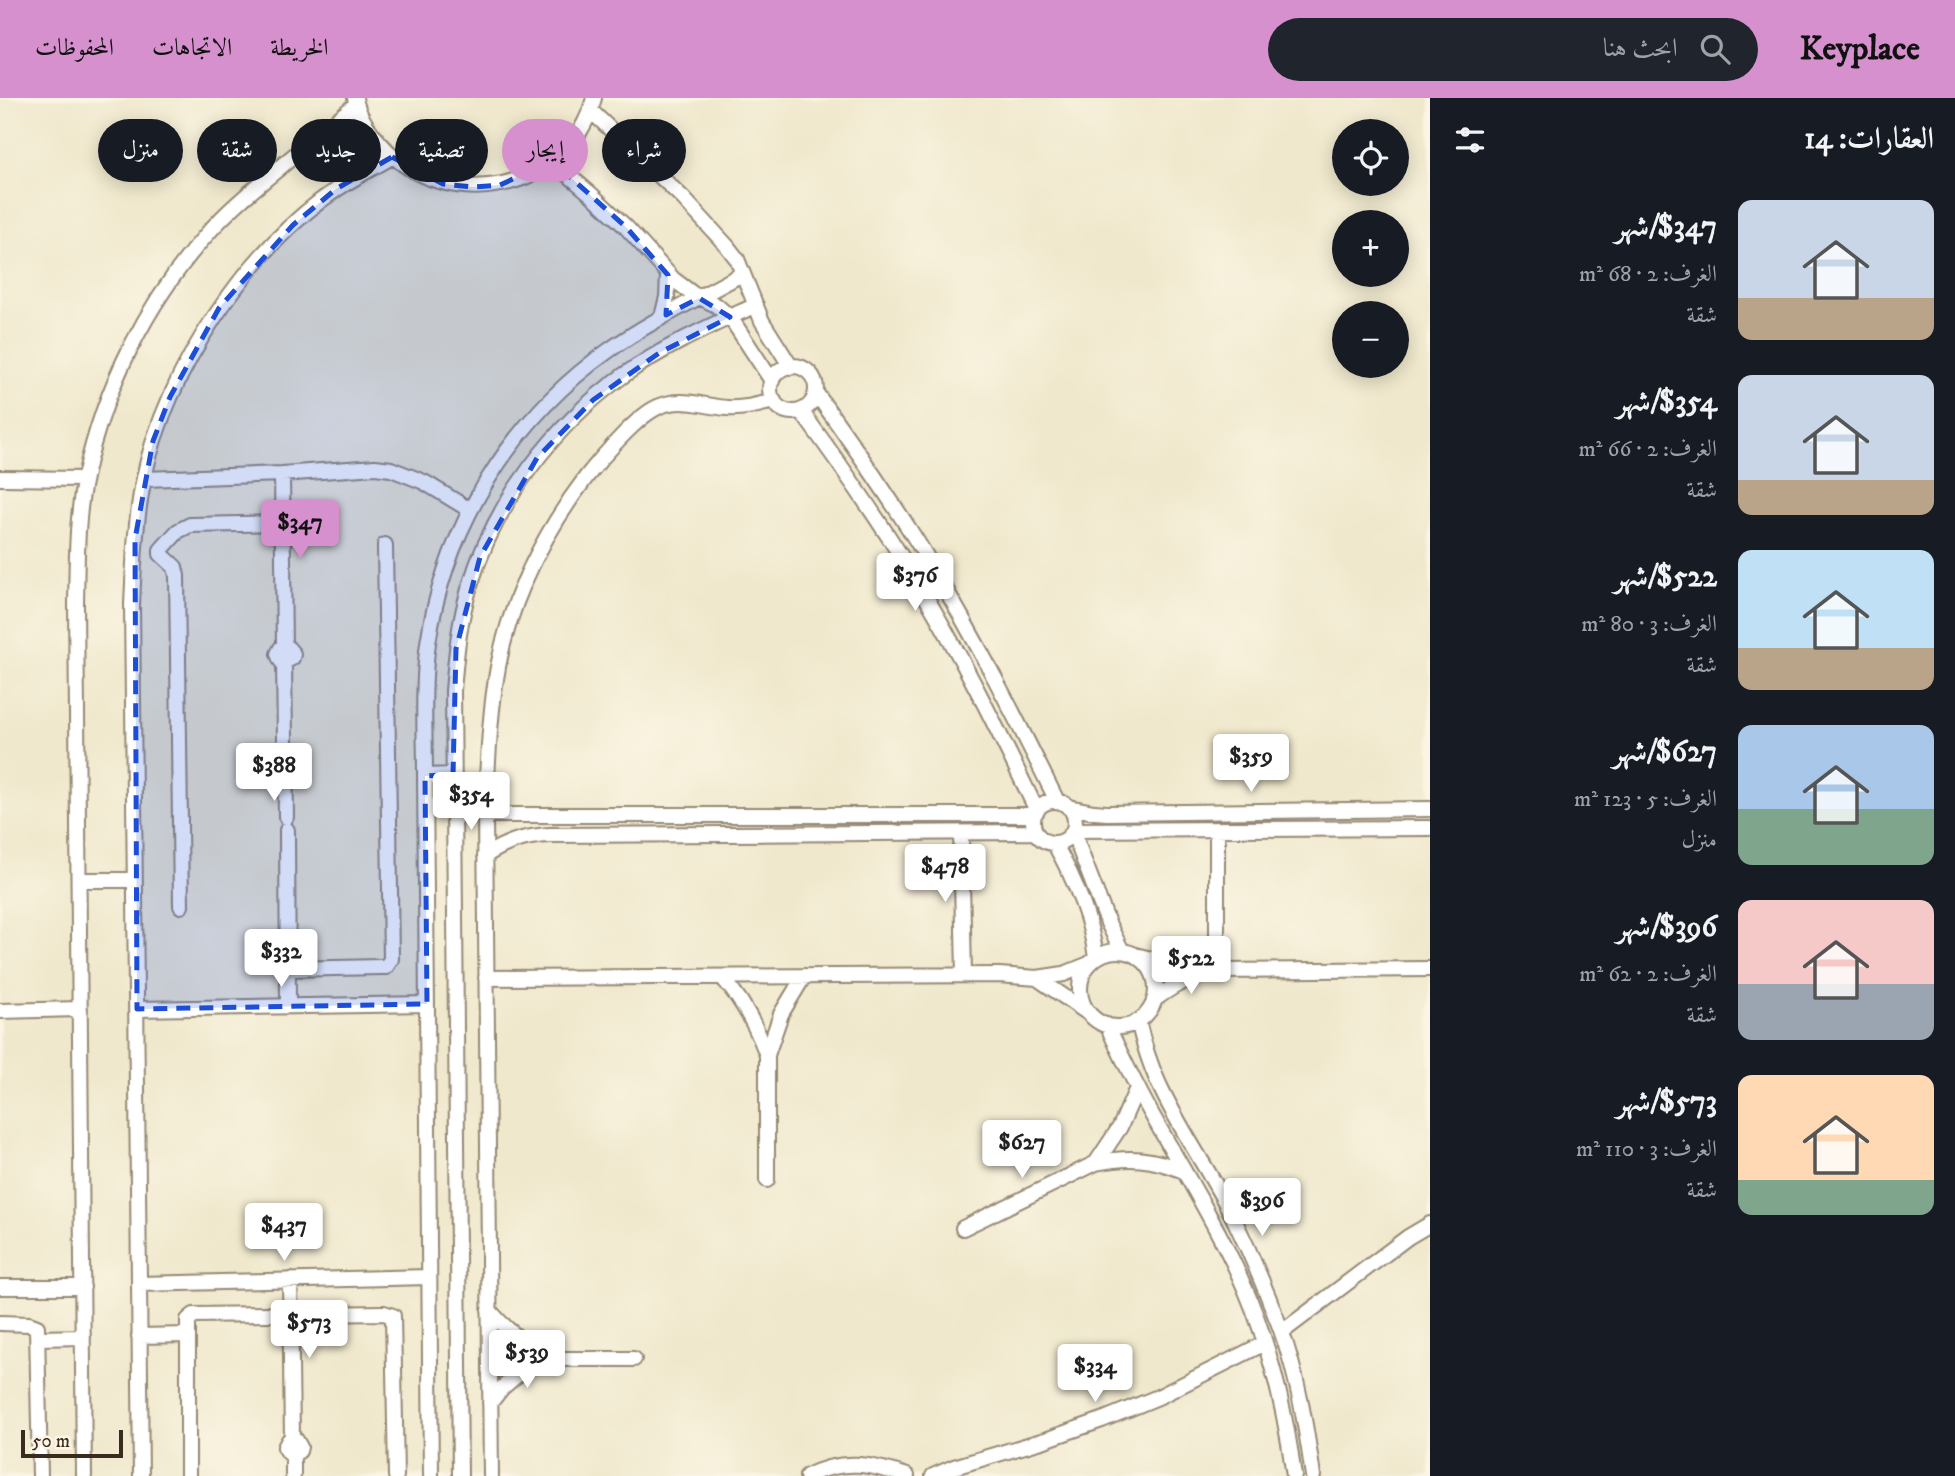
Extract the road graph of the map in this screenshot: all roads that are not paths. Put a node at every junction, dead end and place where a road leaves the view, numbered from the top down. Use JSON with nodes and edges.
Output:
{"nodes":[{"id":1,"x":355,"y":101,"type":"edge"},
{"id":2,"x":592,"y":104,"type":"edge"},
{"id":3,"x":392,"y":157,"type":"junction"},
{"id":4,"x":509,"y":182,"type":"edge"},
{"id":5,"x":577,"y":182,"type":"edge"},
{"id":6,"x":742,"y":274,"type":"junction"},
{"id":7,"x":668,"y":275,"type":"junction"},
{"id":8,"x":699,"y":298,"type":"junction"},
{"id":9,"x":756,"y":305,"type":"junction"},
{"id":10,"x":662,"y":317,"type":"junction"},
{"id":11,"x":730,"y":317,"type":"junction"},
{"id":12,"x":791,"y":367,"type":"junction"},
{"id":13,"x":772,"y":381,"type":"junction"},
{"id":14,"x":816,"y":393,"type":"junction"},
{"id":15,"x":774,"y":401,"type":"junction"},
{"id":16,"x":802,"y":411,"type":"junction"},
{"id":17,"x":282,"y":474,"type":"junction"},
{"id":18,"x":0,"y":478,"type":"edge"},
{"id":19,"x":85,"y":479,"type":"junction"},
{"id":20,"x":144,"y":479,"type":"junction"},
{"id":21,"x":470,"y":510,"type":"junction"},
{"id":22,"x":282,"y":523,"type":"junction"},
{"id":23,"x":385,"y":545,"type":"dead end"},
{"id":24,"x":453,"y":775,"type":"junction"},
{"id":25,"x":425,"y":776,"type":"junction"},
{"id":26,"x":1062,"y":804,"type":"junction"},
{"id":27,"x":1430,"y":809,"type":"edge"},
{"id":28,"x":1035,"y":813,"type":"junction"},
{"id":29,"x":485,"y":815,"type":"junction"},
{"id":30,"x":1430,"y":828,"type":"edge"},
{"id":31,"x":1073,"y":831,"type":"junction"},
{"id":32,"x":1217,"y":831,"type":"junction"},
{"id":33,"x":1035,"y":832,"type":"junction"},
{"id":34,"x":961,"y":833,"type":"junction"},
{"id":35,"x":1055,"y":843,"type":"junction"},
{"id":36,"x":485,"y":856,"type":"junction"},
{"id":37,"x":79,"y":880,"type":"junction"},
{"id":38,"x":134,"y":880,"type":"junction"},
{"id":39,"x":181,"y":906,"type":"dead end"},
{"id":40,"x":1128,"y":953,"type":"junction"},
{"id":41,"x":1093,"y":961,"type":"junction"},
{"id":42,"x":288,"y":969,"type":"junction"},
{"id":43,"x":1430,"y":969,"type":"edge"},
{"id":44,"x":1217,"y":971,"type":"junction"},
{"id":45,"x":964,"y":975,"type":"junction"},
{"id":46,"x":804,"y":976,"type":"junction"},
{"id":47,"x":722,"y":977,"type":"junction"},
{"id":48,"x":486,"y":978,"type":"junction"},
{"id":49,"x":1037,"y":978,"type":"junction"},
{"id":50,"x":1154,"y":1000,"type":"junction"},
{"id":51,"x":427,"y":1004,"type":"junction"},
{"id":52,"x":288,"y":1006,"type":"junction"},
{"id":53,"x":80,"y":1009,"type":"junction"},
{"id":54,"x":137,"y":1009,"type":"junction"},
{"id":55,"x":0,"y":1011,"type":"edge"},
{"id":56,"x":1100,"y":1021,"type":"junction"},
{"id":57,"x":1138,"y":1021,"type":"junction"},
{"id":58,"x":767,"y":1055,"type":"junction"},
{"id":59,"x":1137,"y":1088,"type":"junction"},
{"id":60,"x":1096,"y":1163,"type":"junction"},
{"id":61,"x":1184,"y":1171,"type":"junction"},
{"id":62,"x":767,"y":1180,"type":"dead end"},
{"id":63,"x":1430,"y":1224,"type":"edge"},
{"id":64,"x":963,"y":1228,"type":"dead end"},
{"id":65,"x":429,"y":1277,"type":"junction"},
{"id":66,"x":290,"y":1280,"type":"junction"},
{"id":67,"x":139,"y":1284,"type":"junction"},
{"id":68,"x":0,"y":1287,"type":"edge"},
{"id":69,"x":83,"y":1287,"type":"junction"},
{"id":70,"x":489,"y":1310,"type":"junction"},
{"id":71,"x":272,"y":1314,"type":"dead end"},
{"id":72,"x":316,"y":1314,"type":"dead end"},
{"id":73,"x":0,"y":1323,"type":"edge"},
{"id":74,"x":1282,"y":1332,"type":"junction"},
{"id":75,"x":187,"y":1335,"type":"junction"},
{"id":76,"x":139,"y":1336,"type":"junction"},
{"id":77,"x":83,"y":1337,"type":"junction"},
{"id":78,"x":39,"y":1338,"type":"junction"},
{"id":79,"x":1265,"y":1343,"type":"junction"},
{"id":80,"x":550,"y":1359,"type":"junction"},
{"id":81,"x":634,"y":1359,"type":"dead end"},
{"id":82,"x":490,"y":1403,"type":"junction"},
{"id":83,"x":40,"y":1476,"type":"edge"},
{"id":84,"x":84,"y":1476,"type":"edge"},
{"id":85,"x":141,"y":1476,"type":"edge"},
{"id":86,"x":188,"y":1476,"type":"edge"},
{"id":87,"x":293,"y":1476,"type":"edge"},
{"id":88,"x":396,"y":1476,"type":"edge"},
{"id":89,"x":431,"y":1476,"type":"edge"},
{"id":90,"x":460,"y":1476,"type":"edge"},
{"id":91,"x":491,"y":1476,"type":"edge"},
{"id":92,"x":807,"y":1476,"type":"edge"},
{"id":93,"x":907,"y":1476,"type":"edge"},
{"id":94,"x":933,"y":1476,"type":"edge"},
{"id":95,"x":1294,"y":1476,"type":"edge"},
{"id":96,"x":1313,"y":1476,"type":"edge"}],
"edges":[{"from":1,"to":3,"type":"street"},
{"from":1,"to":19,"type":"street"},
{"from":2,"to":6,"type":"street"},
{"from":3,"to":4,"type":"street"},
{"from":3,"to":20,"type":"street"},
{"from":5,"to":7,"type":"street"},
{"from":6,"to":8,"type":"street"},
{"from":6,"to":9,"type":"street"},
{"from":7,"to":8,"type":"street"},
{"from":7,"to":10,"type":"street"},
{"from":8,"to":10,"type":"street"},
{"from":8,"to":11,"type":"street"},
{"from":9,"to":11,"type":"street"},
{"from":9,"to":12,"type":"street"},
{"from":10,"to":21,"type":"street"},
{"from":11,"to":13,"type":"street"},
{"from":11,"to":24,"type":"street"},
{"from":12,"to":13,"type":"street"},
{"from":12,"to":14,"type":"street"},
{"from":13,"to":15,"type":"street"},
{"from":14,"to":16,"type":"street"},
{"from":14,"to":26,"type":"street"},
{"from":15,"to":16,"type":"street"},
{"from":15,"to":29,"type":"street"},
{"from":16,"to":28,"type":"street"},
{"from":17,"to":20,"type":"street"},
{"from":17,"to":21,"type":"street"},
{"from":17,"to":22,"type":"street"},
{"from":18,"to":19,"type":"street"},
{"from":19,"to":37,"type":"street"},
{"from":20,"to":38,"type":"street"},
{"from":21,"to":25,"type":"street"},
{"from":22,"to":39,"type":"street"},
{"from":22,"to":42,"type":"street"},
{"from":23,"to":42,"type":"street"},
{"from":24,"to":25,"type":"street"},
{"from":24,"to":90,"type":"street"},
{"from":25,"to":51,"type":"street"},
{"from":26,"to":27,"type":"street"},
{"from":26,"to":28,"type":"street"},
{"from":26,"to":31,"type":"street"},
{"from":28,"to":29,"type":"street"},
{"from":28,"to":33,"type":"street"},
{"from":29,"to":36,"type":"street"},
{"from":30,"to":32,"type":"street"},
{"from":31,"to":32,"type":"street"},
{"from":31,"to":35,"type":"street"},
{"from":31,"to":40,"type":"street"},
{"from":32,"to":44,"type":"street"},
{"from":33,"to":34,"type":"street"},
{"from":33,"to":35,"type":"street"},
{"from":34,"to":36,"type":"street"},
{"from":34,"to":45,"type":"street"},
{"from":35,"to":41,"type":"street"},
{"from":36,"to":48,"type":"street"},
{"from":37,"to":38,"type":"street"},
{"from":37,"to":53,"type":"street"},
{"from":38,"to":54,"type":"street"},
{"from":40,"to":41,"type":"street"},
{"from":40,"to":44,"type":"street"},
{"from":40,"to":50,"type":"street"},
{"from":41,"to":49,"type":"street"},
{"from":41,"to":56,"type":"street"},
{"from":42,"to":52,"type":"street"},
{"from":43,"to":44,"type":"street"},
{"from":44,"to":50,"type":"street"},
{"from":45,"to":46,"type":"street"},
{"from":45,"to":49,"type":"street"},
{"from":46,"to":47,"type":"street"},
{"from":46,"to":58,"type":"street"},
{"from":47,"to":48,"type":"street"},
{"from":47,"to":58,"type":"street"},
{"from":48,"to":70,"type":"street"},
{"from":49,"to":56,"type":"street"},
{"from":50,"to":57,"type":"street"},
{"from":51,"to":52,"type":"street"},
{"from":51,"to":65,"type":"street"},
{"from":52,"to":54,"type":"street"},
{"from":53,"to":55,"type":"street"},
{"from":53,"to":69,"type":"street"},
{"from":54,"to":67,"type":"street"},
{"from":56,"to":57,"type":"street"},
{"from":56,"to":59,"type":"street"},
{"from":57,"to":74,"type":"street"},
{"from":58,"to":62,"type":"street"},
{"from":59,"to":60,"type":"street"},
{"from":59,"to":61,"type":"street"},
{"from":60,"to":61,"type":"street"},
{"from":60,"to":64,"type":"street"},
{"from":61,"to":79,"type":"street"},
{"from":63,"to":74,"type":"street"},
{"from":65,"to":66,"type":"street"},
{"from":65,"to":89,"type":"street"},
{"from":66,"to":67,"type":"street"},
{"from":66,"to":87,"type":"street"},
{"from":67,"to":76,"type":"street"},
{"from":68,"to":69,"type":"street"},
{"from":69,"to":77,"type":"street"},
{"from":70,"to":80,"type":"street"},
{"from":70,"to":82,"type":"street"},
{"from":71,"to":75,"type":"street"},
{"from":72,"to":88,"type":"street"},
{"from":73,"to":78,"type":"street"},
{"from":74,"to":96,"type":"street"},
{"from":75,"to":76,"type":"street"},
{"from":75,"to":86,"type":"street"},
{"from":76,"to":85,"type":"street"},
{"from":77,"to":78,"type":"street"},
{"from":77,"to":84,"type":"street"},
{"from":78,"to":83,"type":"street"},
{"from":79,"to":94,"type":"street"},
{"from":79,"to":95,"type":"street"},
{"from":80,"to":81,"type":"street"},
{"from":80,"to":82,"type":"street"},
{"from":82,"to":91,"type":"street"},
{"from":92,"to":93,"type":"street"}]}
